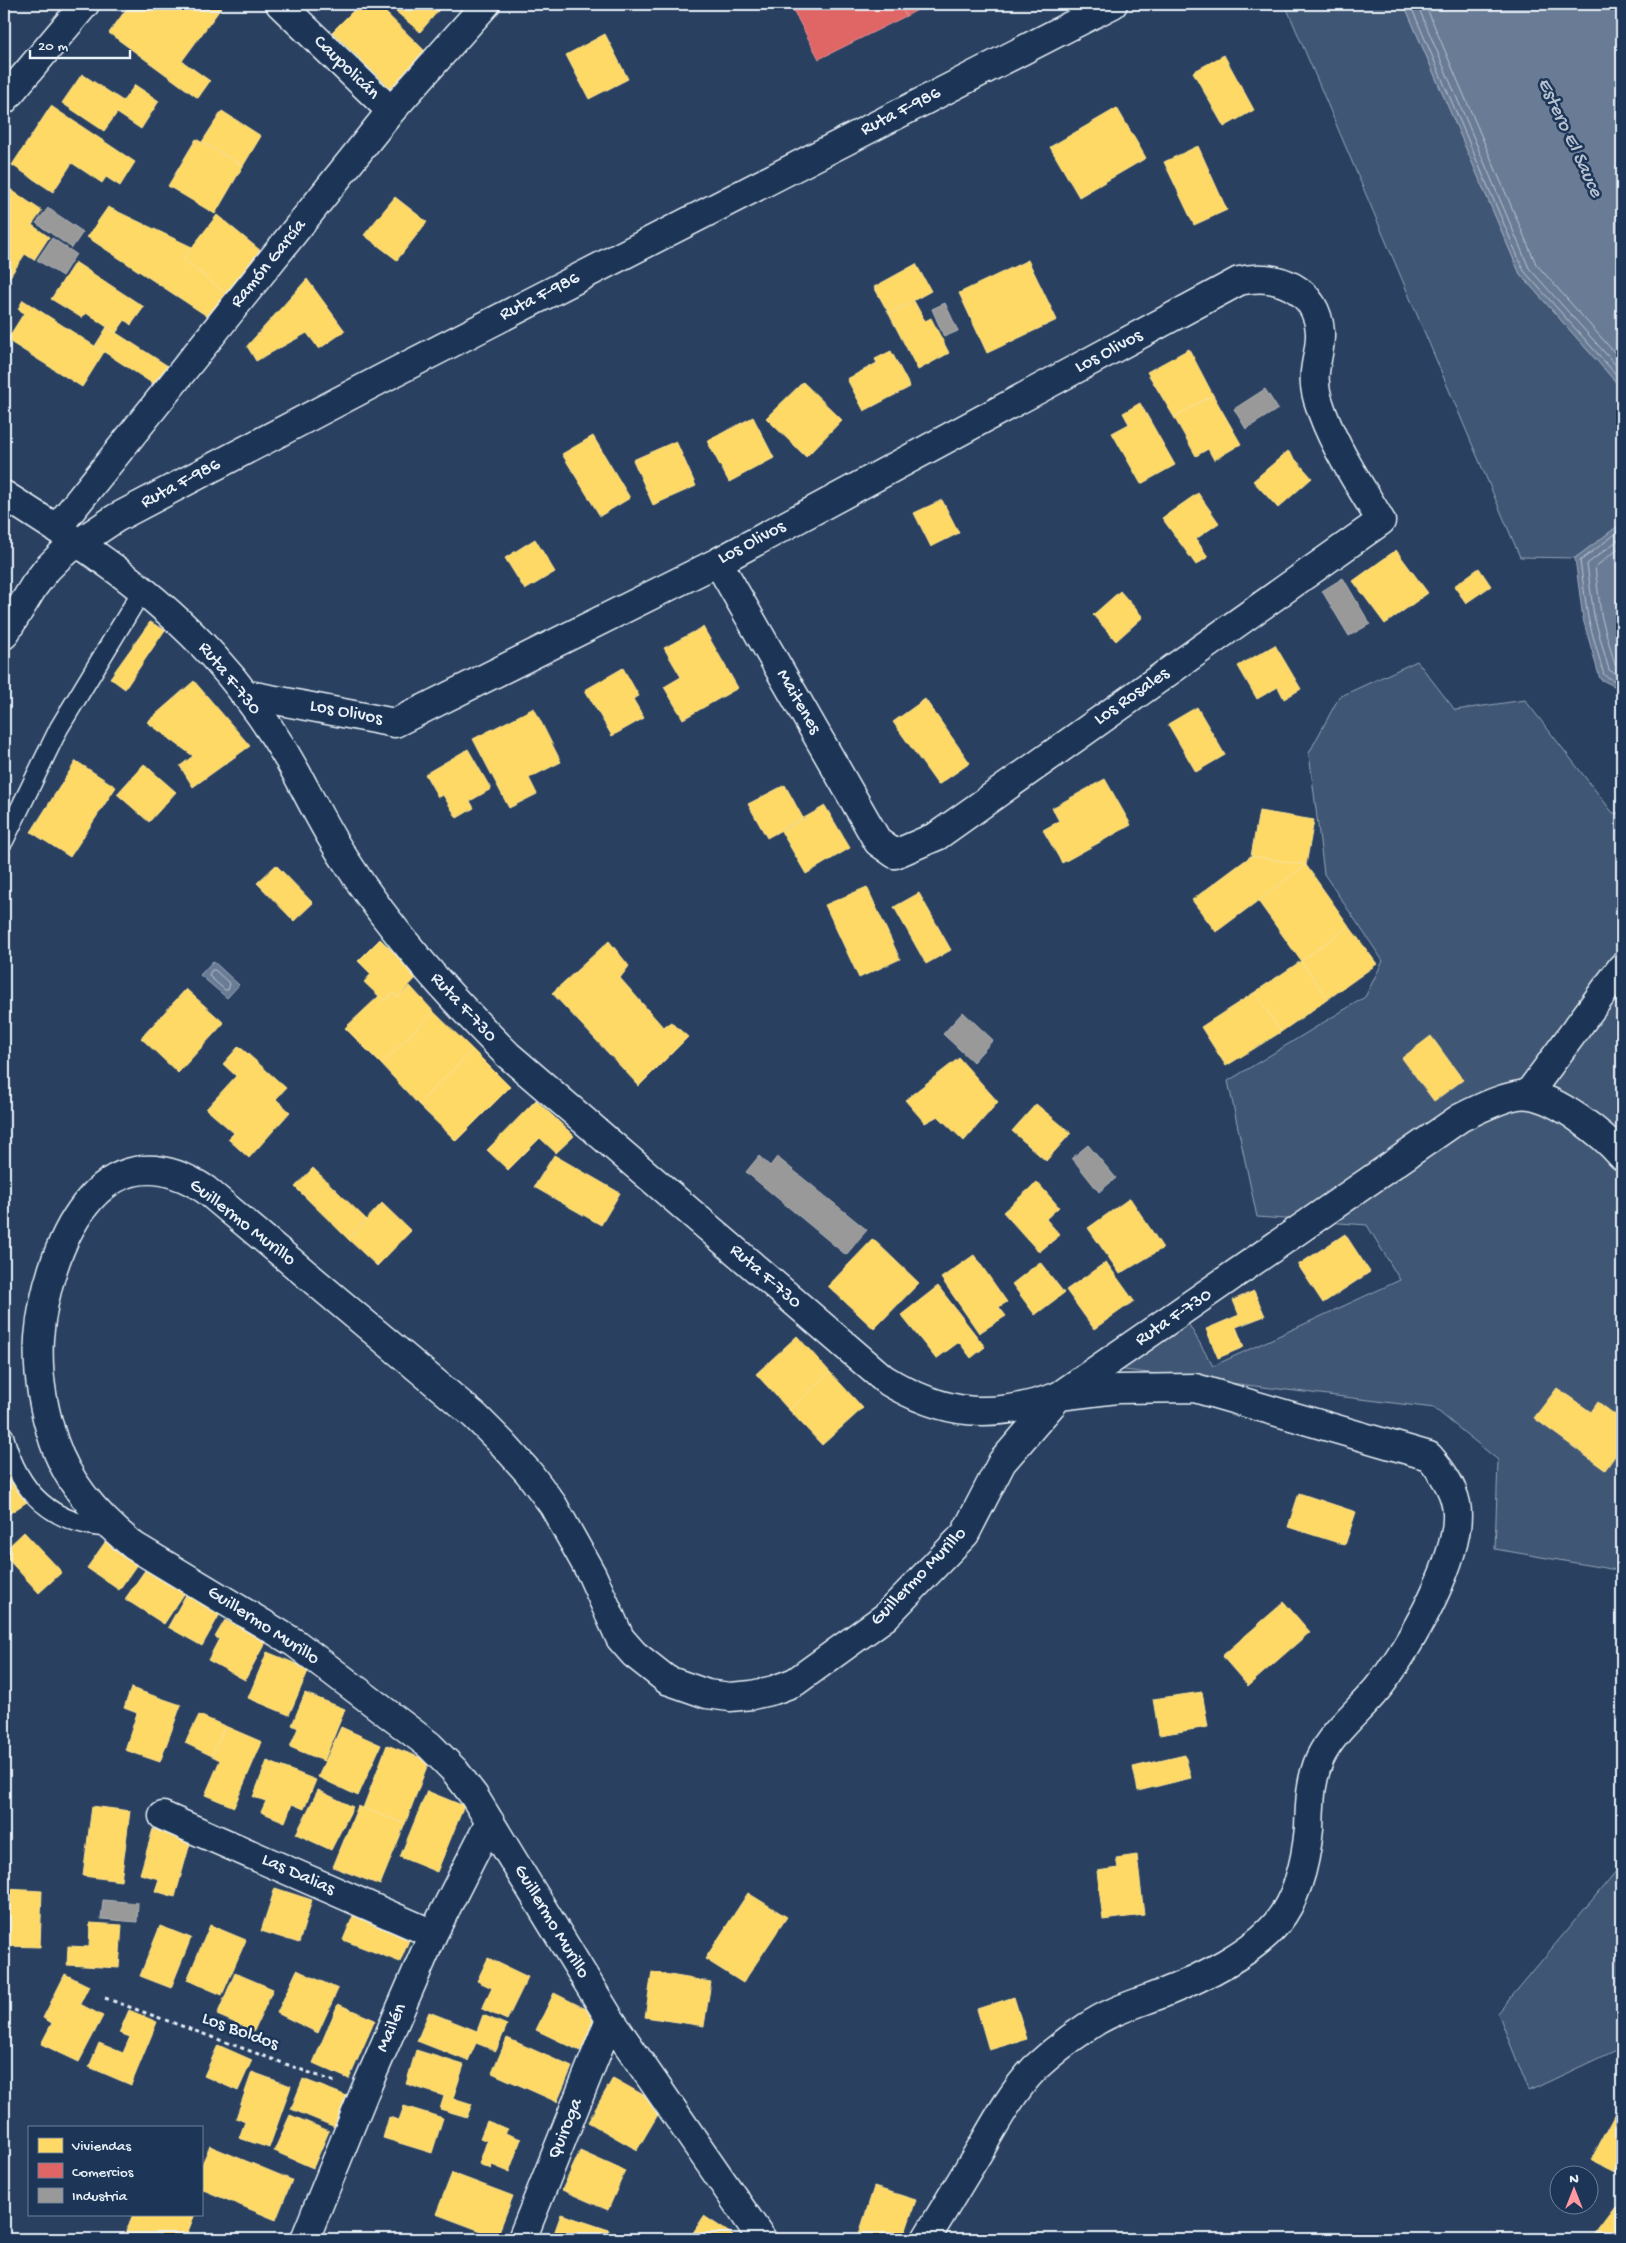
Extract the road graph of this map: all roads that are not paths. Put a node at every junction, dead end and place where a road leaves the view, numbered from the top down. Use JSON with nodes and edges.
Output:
{"nodes":[{"id":1,"x":85,"y":4,"type":"edge"},
{"id":2,"x":280,"y":4,"type":"edge"},
{"id":3,"x":486,"y":4,"type":"edge"},
{"id":4,"x":1113,"y":4,"type":"edge"},
{"id":5,"x":4,"y":100,"type":"edge"},
{"id":6,"x":391,"y":111,"type":"junction"},
{"id":7,"x":4,"y":495,"type":"edge"},
{"id":8,"x":1381,"y":521,"type":"joint"},
{"id":9,"x":68,"y":535,"type":"junction"},
{"id":10,"x":718,"y":562,"type":"junction"},
{"id":11,"x":143,"y":589,"type":"junction"},
{"id":12,"x":4,"y":635,"type":"edge"},
{"id":13,"x":244,"y":694,"type":"junction"},
{"id":14,"x":4,"y":841,"type":"edge"},
{"id":15,"x":878,"y":842,"type":"joint"},
{"id":16,"x":1622,"y":967,"type":"edge"},
{"id":17,"x":1528,"y":1094,"type":"junction"},
{"id":18,"x":1622,"y":1156,"type":"edge"},
{"id":19,"x":1059,"y":1396,"type":"junction"},
{"id":20,"x":4,"y":1436,"type":"edge"},
{"id":21,"x":112,"y":1528,"type":"junction"},
{"id":22,"x":163,"y":1816,"type":"dead end"},
{"id":23,"x":490,"y":1822,"type":"junction"},
{"id":24,"x":433,"y":1934,"type":"junction"},
{"id":25,"x":610,"y":2019,"type":"junction"},
{"id":26,"x":305,"y":2239,"type":"edge"},
{"id":27,"x":522,"y":2239,"type":"edge"},
{"id":28,"x":762,"y":2239,"type":"edge"},
{"id":29,"x":926,"y":2239,"type":"edge"}],
"edges":[{"from":1,"to":5,"type":"street"},
{"from":2,"to":6,"type":"street","name":"Caupolicán"},
{"from":3,"to":6,"type":"street","name":"Ramón García"},
{"from":4,"to":9,"type":"street","name":"Ruta F-986"},
{"from":6,"to":9,"type":"street","name":"Ramón García"},
{"from":7,"to":9,"type":"street","name":"Ruta F-730"},
{"from":8,"to":10,"type":"street","name":"Los Olivos"},
{"from":8,"to":15,"type":"street","name":"Los Rosales"},
{"from":9,"to":11,"type":"street","name":"Ruta F-730"},
{"from":9,"to":12,"type":"street","name":"Ruta F-986"},
{"from":10,"to":13,"type":"street","name":"Los Olivos"},
{"from":10,"to":15,"type":"street","name":"Maitenes"},
{"from":11,"to":13,"type":"street","name":"Ruta F-730"},
{"from":11,"to":14,"type":"lane"},
{"from":13,"to":19,"type":"street","name":"Ruta F-730"},
{"from":16,"to":17,"type":"street"},
{"from":17,"to":18,"type":"street"},
{"from":17,"to":19,"type":"street","name":"Ruta F-730"},
{"from":19,"to":21,"type":"street","name":"Guillermo Murillo"},
{"from":19,"to":29,"type":"street"},
{"from":20,"to":21,"type":"lane"},
{"from":21,"to":23,"type":"street","name":"Guillermo Murillo"},
{"from":22,"to":24,"type":"street","name":"Las Dalias"},
{"from":23,"to":24,"type":"street","name":"Mailén"},
{"from":23,"to":25,"type":"street","name":"Guillermo Murillo"},
{"from":24,"to":26,"type":"street","name":"Mailén"},
{"from":25,"to":27,"type":"street","name":"Quiroga"},
{"from":25,"to":28,"type":"street","name":"Guillermo Murillo"}]}
